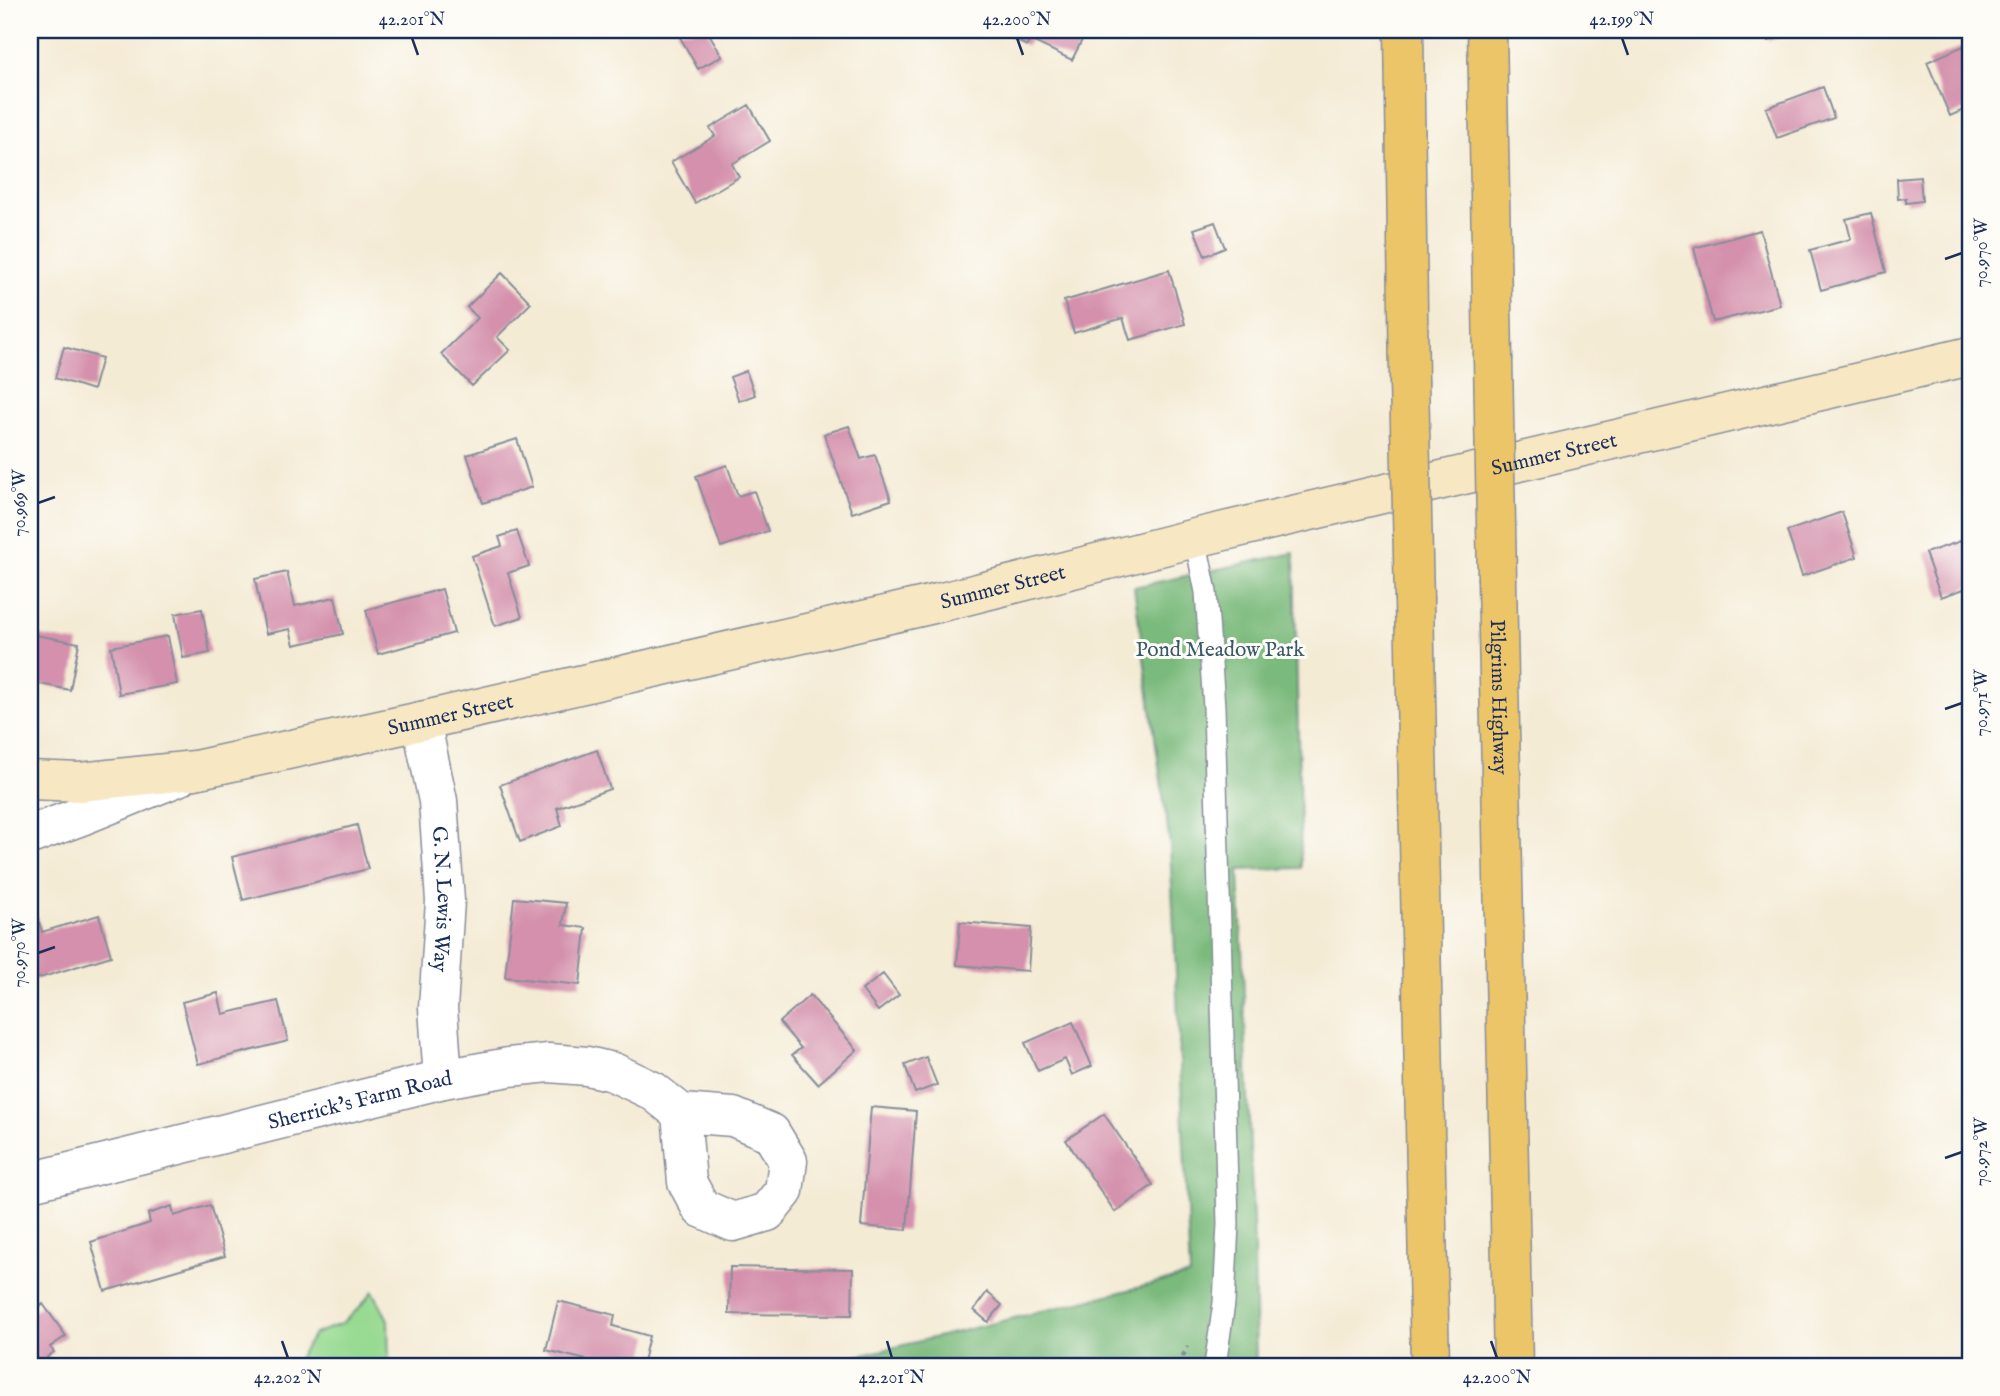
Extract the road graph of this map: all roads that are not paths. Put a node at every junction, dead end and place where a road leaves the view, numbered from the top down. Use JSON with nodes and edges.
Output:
{"nodes":[{"id":1,"x":1404,"y":30,"type":"edge"},
{"id":2,"x":1487,"y":30,"type":"edge"},
{"id":3,"x":1970,"y":356,"type":"edge"},
{"id":4,"x":1195,"y":538,"type":"junction"},
{"id":5,"x":421,"y":722,"type":"junction"},
{"id":6,"x":195,"y":770,"type":"junction"},
{"id":7,"x":30,"y":780,"type":"edge"},
{"id":8,"x":30,"y":835,"type":"edge"},
{"id":9,"x":443,"y":1079,"type":"junction"},
{"id":10,"x":681,"y":1113,"type":"dead end"},
{"id":11,"x":30,"y":1182,"type":"edge"},
{"id":12,"x":1215,"y":1366,"type":"edge"},
{"id":13,"x":1430,"y":1366,"type":"edge"},
{"id":14,"x":1513,"y":1366,"type":"edge"}],
"edges":[{"from":1,"to":13,"type":"highway","bridge":true},
{"from":2,"to":14,"type":"highway","name":"Pilgrims Highway","bridge":true},
{"from":3,"to":4,"type":"street","name":"Summer Street"},
{"from":4,"to":5,"type":"street","name":"Summer Street"},
{"from":4,"to":12,"type":"lane"},
{"from":5,"to":6,"type":"street","name":"Summer Street"},
{"from":5,"to":9,"type":"street","name":"G. N. Lewis Way"},
{"from":6,"to":7,"type":"street","name":"Summer Street"},
{"from":6,"to":8,"type":"street"},
{"from":9,"to":10,"type":"street","name":"Sherrick's Farm Road"},
{"from":9,"to":11,"type":"street","name":"Sherrick's Farm Road"}]}
